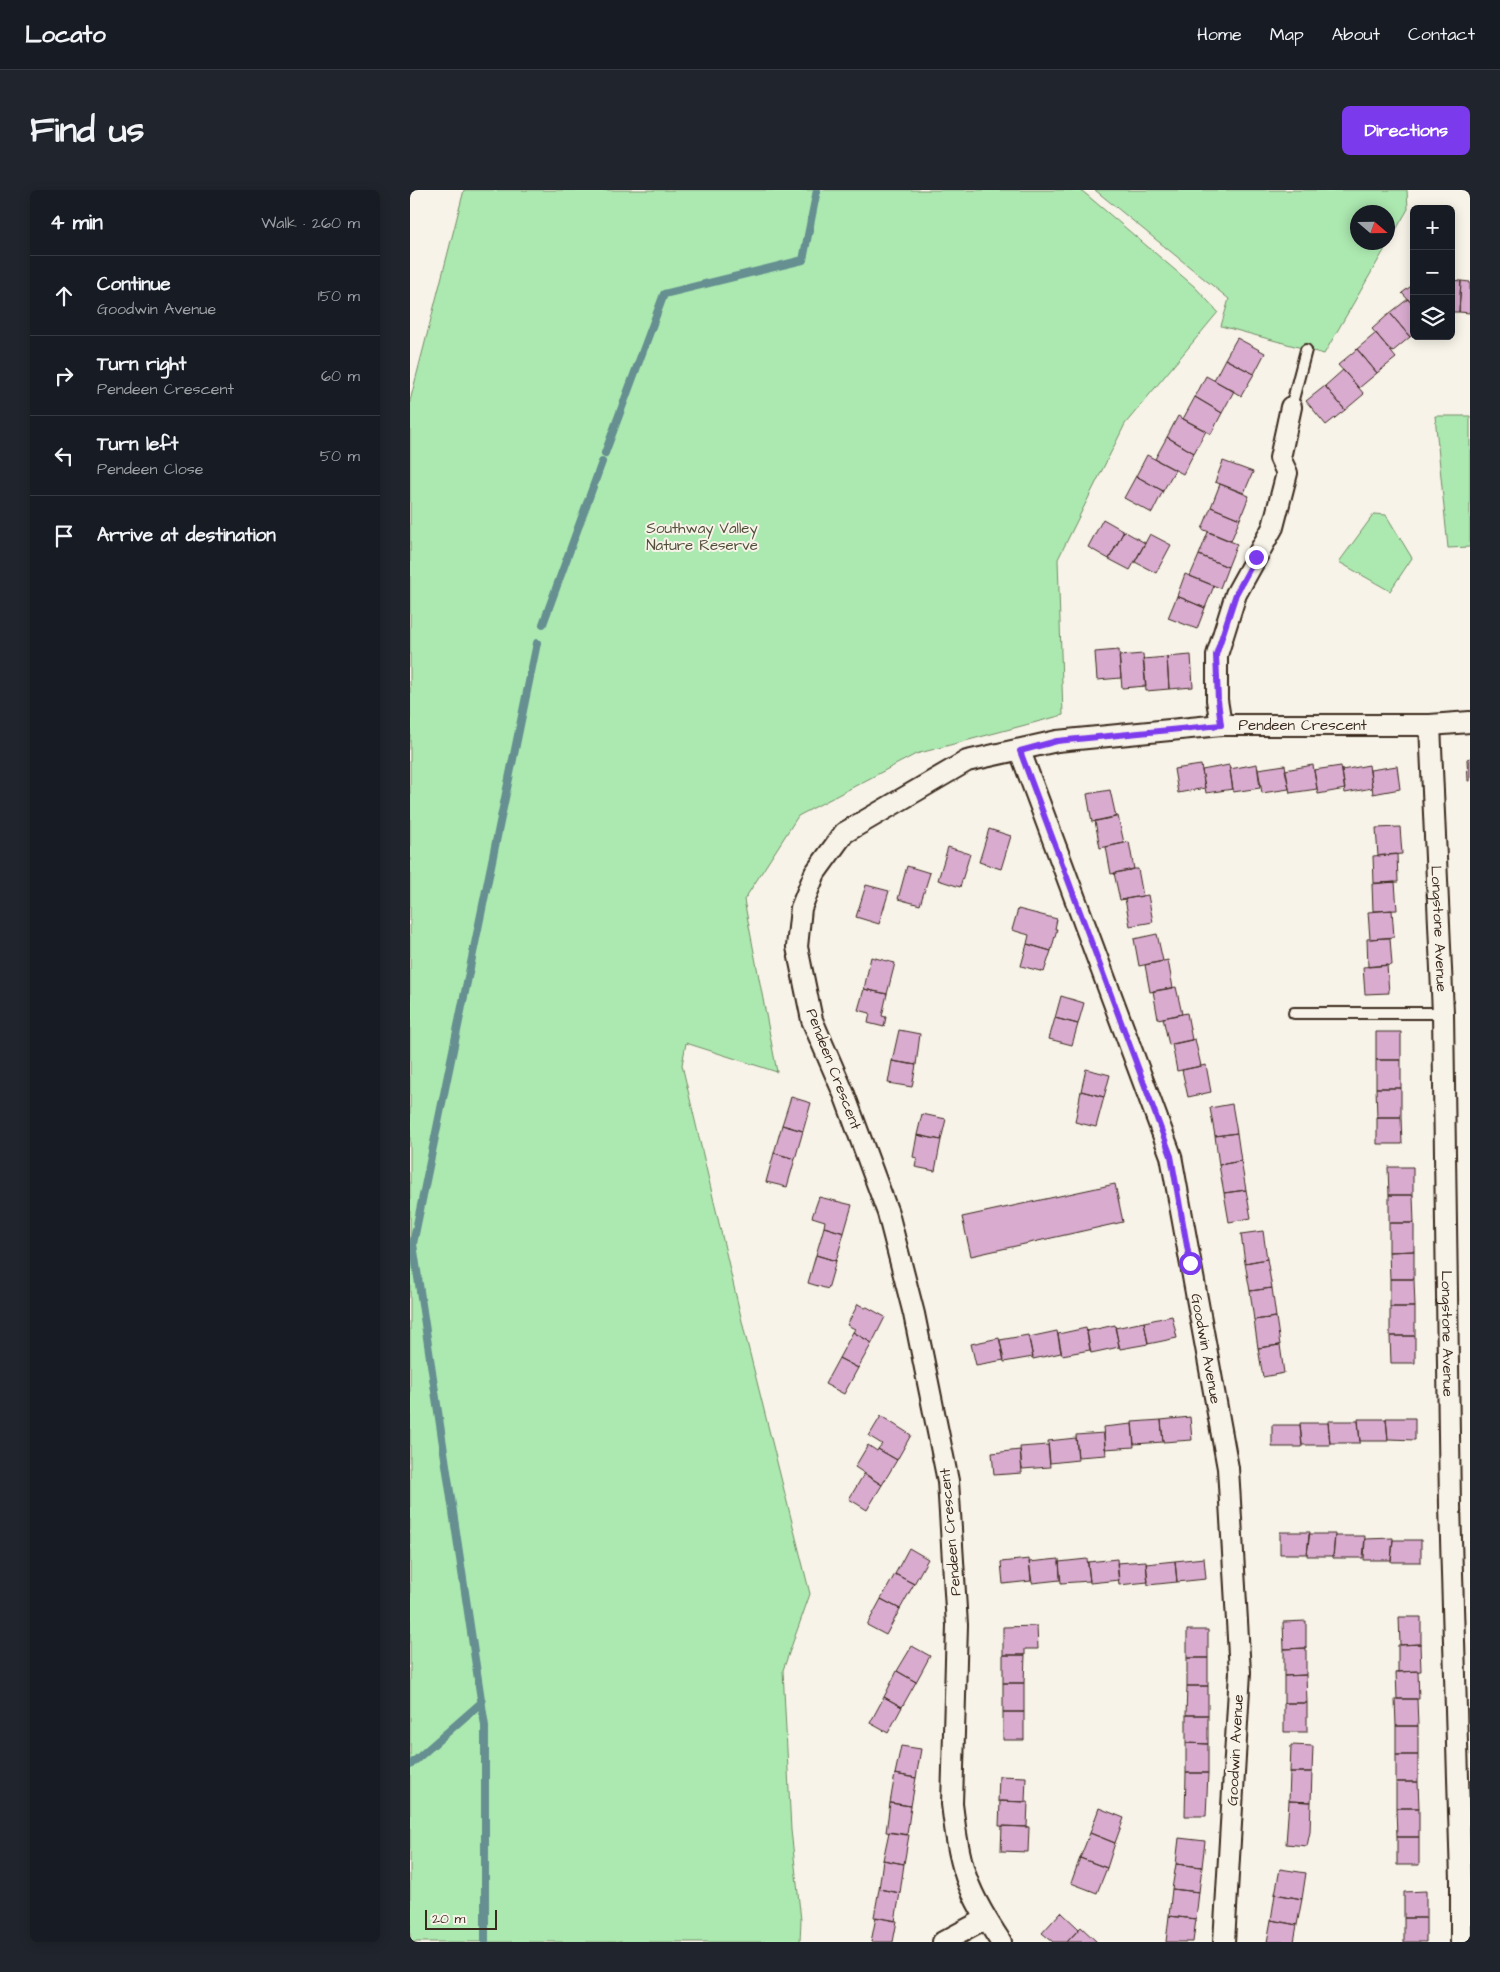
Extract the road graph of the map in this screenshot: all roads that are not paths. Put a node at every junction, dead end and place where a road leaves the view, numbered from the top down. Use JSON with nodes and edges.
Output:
{"nodes":[{"id":1,"x":1306,"y":350,"type":"dead end"},
{"id":2,"x":1291,"y":406,"type":"joint"},
{"id":3,"x":1470,"y":722,"type":"edge"},
{"id":4,"x":1221,"y":725,"type":"junction"},
{"id":5,"x":1430,"y":725,"type":"junction"},
{"id":6,"x":1020,"y":751,"type":"junction"},
{"id":7,"x":1294,"y":1013,"type":"dead end"},
{"id":8,"x":1443,"y":1014,"type":"junction"},
{"id":9,"x":986,"y":1918,"type":"junction"},
{"id":10,"x":943,"y":1942,"type":"edge"},
{"id":11,"x":1001,"y":1942,"type":"edge"},
{"id":12,"x":1224,"y":1942,"type":"edge"},
{"id":13,"x":1461,"y":1942,"type":"edge"}],
"edges":[{"from":1,"to":2,"type":"lane"},
{"from":2,"to":4,"type":"street"},
{"from":3,"to":5,"type":"street","name":"Pendeen Crescent"},
{"from":4,"to":5,"type":"street","name":"Pendeen Crescent"},
{"from":4,"to":6,"type":"street","name":"Pendeen Crescent"},
{"from":5,"to":8,"type":"street","name":"Longstone Avenue"},
{"from":6,"to":9,"type":"street","name":"Pendeen Crescent"},
{"from":6,"to":12,"type":"street","name":"Goodwin Avenue"},
{"from":7,"to":8,"type":"lane"},
{"from":8,"to":13,"type":"street","name":"Longstone Avenue"},
{"from":9,"to":10,"type":"street"},
{"from":9,"to":11,"type":"street","name":"Pendeen Crescent"}]}
